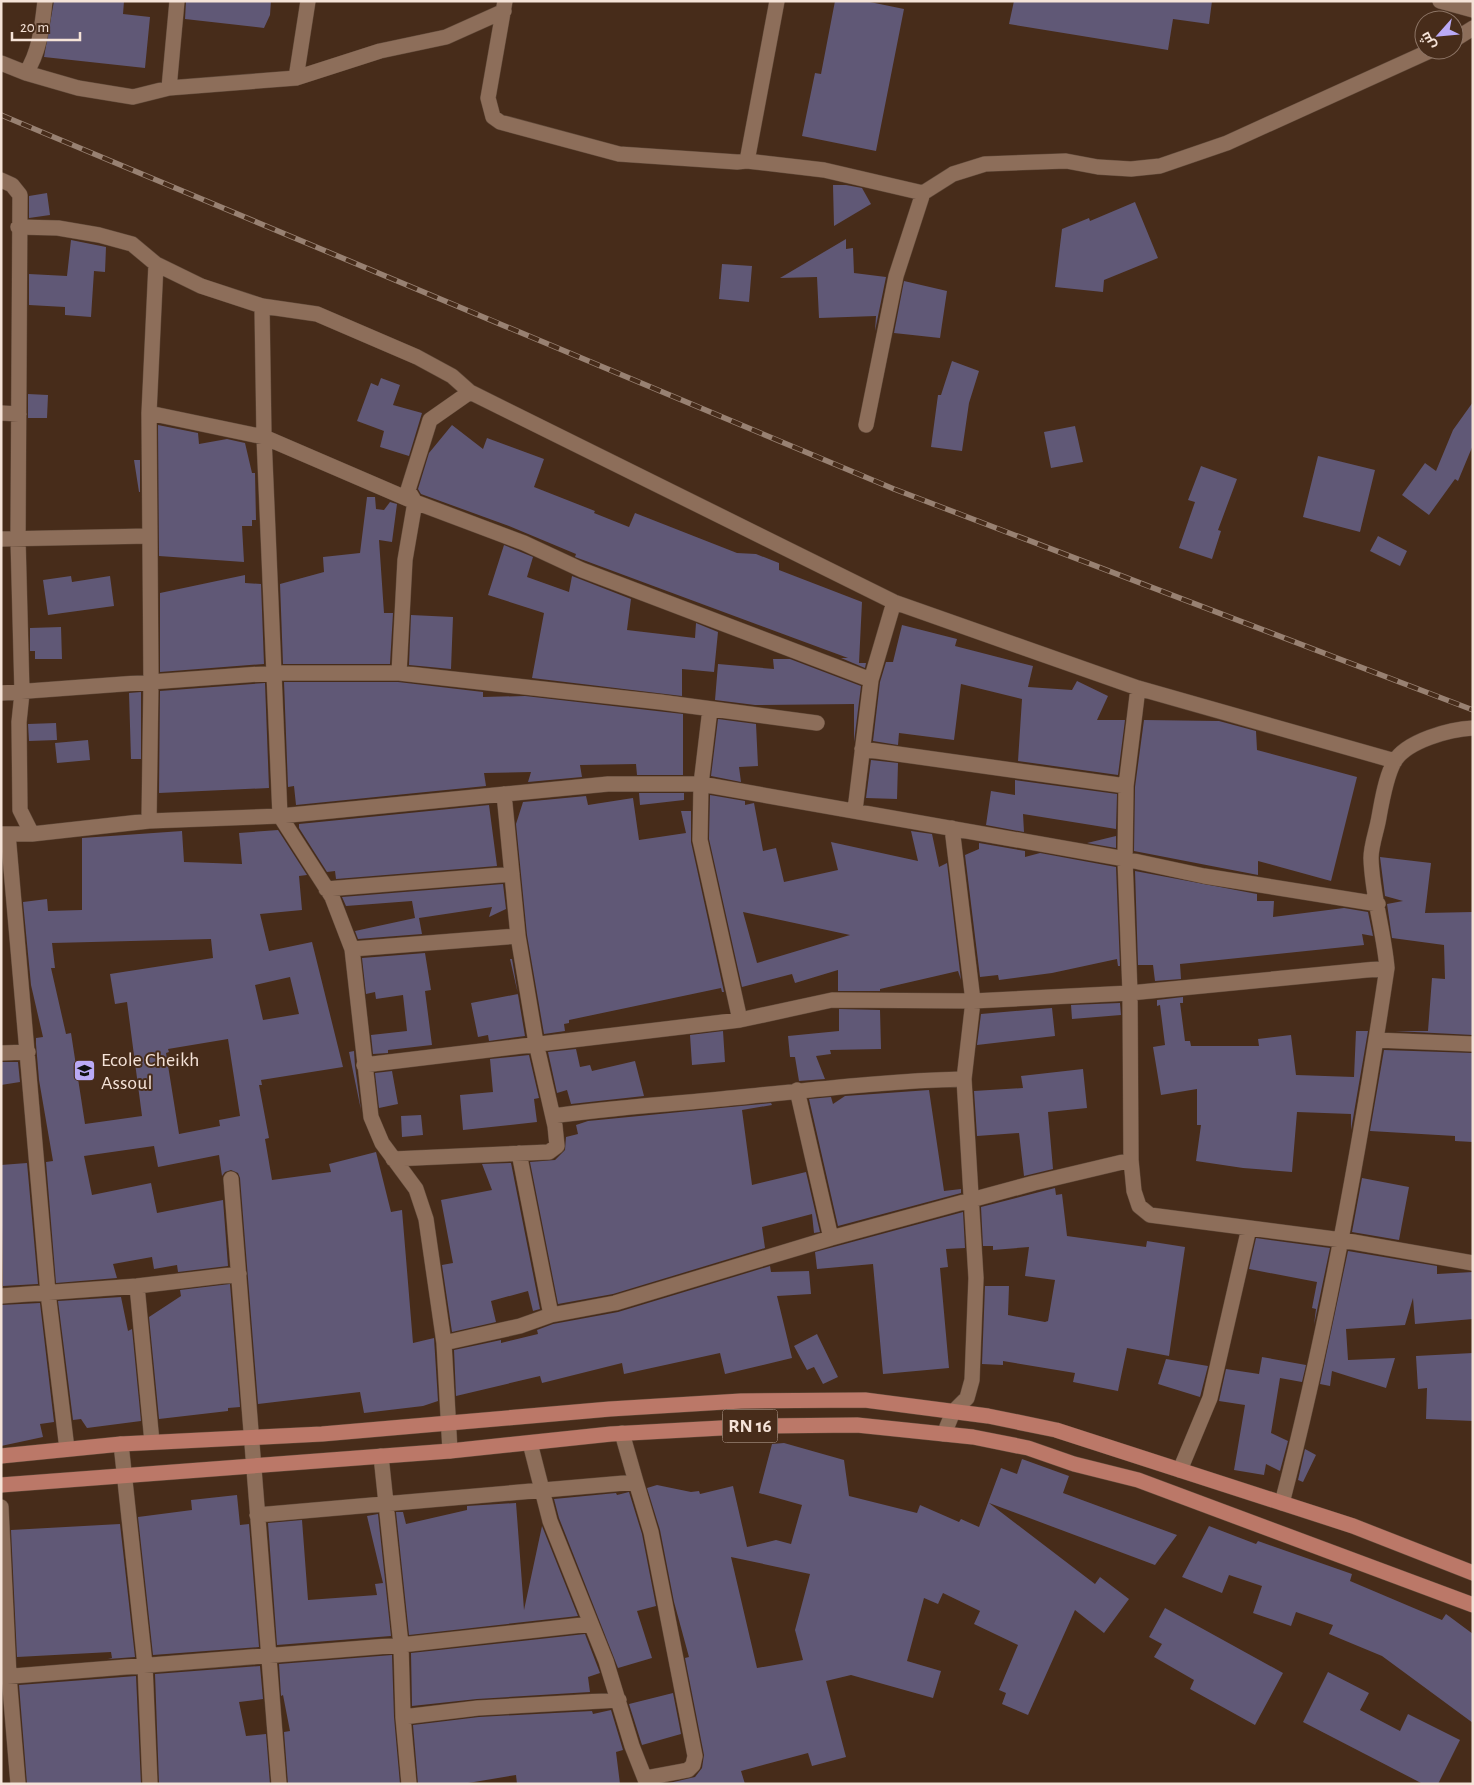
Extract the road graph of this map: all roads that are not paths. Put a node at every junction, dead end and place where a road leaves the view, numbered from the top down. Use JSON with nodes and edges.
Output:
{"nodes":[{"id":1,"x":45,"y":1,"type":"edge"},
{"id":2,"x":177,"y":1,"type":"edge"},
{"id":3,"x":308,"y":1,"type":"edge"},
{"id":4,"x":777,"y":1,"type":"edge"},
{"id":5,"x":1440,"y":1,"type":"edge"},
{"id":6,"x":504,"y":6,"type":"edge"},
{"id":7,"x":1473,"y":10,"type":"edge"},
{"id":8,"x":1414,"y":58,"type":"edge"},
{"id":9,"x":1,"y":63,"type":"edge"},
{"id":10,"x":26,"y":73,"type":"junction"},
{"id":11,"x":296,"y":78,"type":"junction"},
{"id":12,"x":169,"y":88,"type":"junction"},
{"id":13,"x":747,"y":161,"type":"junction"},
{"id":14,"x":1,"y":180,"type":"edge"},
{"id":15,"x":922,"y":193,"type":"junction"},
{"id":16,"x":18,"y":227,"type":"junction"},
{"id":17,"x":156,"y":264,"type":"junction"},
{"id":18,"x":262,"y":306,"type":"junction"},
{"id":19,"x":470,"y":392,"type":"junction"},
{"id":20,"x":1,"y":413,"type":"edge"},
{"id":21,"x":149,"y":413,"type":"junction"},
{"id":22,"x":19,"y":414,"type":"junction"},
{"id":23,"x":866,"y":425,"type":"dead end"},
{"id":24,"x":264,"y":437,"type":"junction"},
{"id":25,"x":415,"y":502,"type":"junction"},
{"id":26,"x":149,"y":536,"type":"junction"},
{"id":27,"x":1,"y":539,"type":"edge"},
{"id":28,"x":18,"y":539,"type":"junction"},
{"id":29,"x":894,"y":602,"type":"junction"},
{"id":30,"x":274,"y":673,"type":"junction"},
{"id":31,"x":399,"y":673,"type":"junction"},
{"id":32,"x":871,"y":680,"type":"junction"},
{"id":33,"x":151,"y":681,"type":"junction"},
{"id":34,"x":1138,"y":688,"type":"junction"},
{"id":35,"x":1,"y":694,"type":"edge"},
{"id":36,"x":22,"y":694,"type":"junction"},
{"id":37,"x":710,"y":710,"type":"junction"},
{"id":38,"x":817,"y":723,"type":"dead end"},
{"id":39,"x":1473,"y":728,"type":"edge"},
{"id":40,"x":862,"y":749,"type":"junction"},
{"id":41,"x":1394,"y":761,"type":"junction"},
{"id":42,"x":701,"y":784,"type":"junction"},
{"id":43,"x":1126,"y":786,"type":"junction"},
{"id":44,"x":504,"y":794,"type":"junction"},
{"id":45,"x":855,"y":810,"type":"junction"},
{"id":46,"x":280,"y":816,"type":"junction"},
{"id":47,"x":149,"y":821,"type":"junction"},
{"id":48,"x":952,"y":828,"type":"junction"},
{"id":49,"x":5,"y":834,"type":"edge"},
{"id":50,"x":32,"y":834,"type":"junction"},
{"id":51,"x":1125,"y":859,"type":"junction"},
{"id":52,"x":512,"y":874,"type":"junction"},
{"id":53,"x":326,"y":889,"type":"junction"},
{"id":54,"x":1378,"y":904,"type":"junction"},
{"id":55,"x":8,"y":914,"type":"edge"},
{"id":56,"x":518,"y":936,"type":"junction"},
{"id":57,"x":352,"y":949,"type":"junction"},
{"id":58,"x":1388,"y":968,"type":"junction"},
{"id":59,"x":1130,"y":994,"type":"junction"},
{"id":60,"x":973,"y":1001,"type":"junction"},
{"id":61,"x":740,"y":1020,"type":"junction"},
{"id":62,"x":1376,"y":1040,"type":"junction"},
{"id":63,"x":536,"y":1043,"type":"junction"},
{"id":64,"x":1473,"y":1044,"type":"edge"},
{"id":65,"x":28,"y":1052,"type":"junction"},
{"id":66,"x":1,"y":1054,"type":"edge"},
{"id":67,"x":364,"y":1065,"type":"junction"},
{"id":68,"x":964,"y":1079,"type":"junction"},
{"id":69,"x":797,"y":1090,"type":"junction"},
{"id":70,"x":553,"y":1116,"type":"junction"},
{"id":71,"x":519,"y":1153,"type":"junction"},
{"id":72,"x":393,"y":1159,"type":"junction"},
{"id":73,"x":1131,"y":1160,"type":"junction"},
{"id":74,"x":231,"y":1179,"type":"dead end"},
{"id":75,"x":971,"y":1200,"type":"junction"},
{"id":76,"x":1249,"y":1228,"type":"junction"},
{"id":77,"x":831,"y":1238,"type":"junction"},
{"id":78,"x":1342,"y":1240,"type":"junction"},
{"id":79,"x":1473,"y":1263,"type":"edge"},
{"id":80,"x":239,"y":1274,"type":"junction"},
{"id":81,"x":137,"y":1286,"type":"junction"},
{"id":82,"x":48,"y":1293,"type":"junction"},
{"id":83,"x":1,"y":1296,"type":"edge"},
{"id":84,"x":552,"y":1315,"type":"junction"},
{"id":85,"x":444,"y":1343,"type":"junction"},
{"id":86,"x":953,"y":1412,"type":"junction"},
{"id":87,"x":448,"y":1422,"type":"junction"},
{"id":88,"x":622,"y":1434,"type":"junction"},
{"id":89,"x":944,"y":1434,"type":"junction"},
{"id":90,"x":251,"y":1437,"type":"junction"},
{"id":91,"x":152,"y":1442,"type":"junction"},
{"id":92,"x":530,"y":1443,"type":"junction"},
{"id":93,"x":121,"y":1444,"type":"junction"},
{"id":94,"x":67,"y":1449,"type":"junction"},
{"id":95,"x":450,"y":1451,"type":"junction"},
{"id":96,"x":1,"y":1456,"type":"edge"},
{"id":97,"x":382,"y":1456,"type":"junction"},
{"id":98,"x":253,"y":1466,"type":"junction"},
{"id":99,"x":1180,"y":1470,"type":"junction"},
{"id":100,"x":126,"y":1476,"type":"junction"},
{"id":101,"x":636,"y":1482,"type":"junction"},
{"id":102,"x":1,"y":1485,"type":"edge"},
{"id":103,"x":542,"y":1491,"type":"junction"},
{"id":104,"x":386,"y":1503,"type":"junction"},
{"id":105,"x":1282,"y":1503,"type":"junction"},
{"id":106,"x":1,"y":1507,"type":"edge"},
{"id":107,"x":257,"y":1515,"type":"junction"},
{"id":108,"x":1473,"y":1573,"type":"edge"},
{"id":109,"x":1473,"y":1605,"type":"edge"},
{"id":110,"x":591,"y":1624,"type":"junction"},
{"id":111,"x":401,"y":1645,"type":"junction"},
{"id":112,"x":268,"y":1655,"type":"junction"},
{"id":113,"x":145,"y":1665,"type":"junction"},
{"id":114,"x":5,"y":1676,"type":"edge"},
{"id":115,"x":619,"y":1700,"type":"junction"},
{"id":116,"x":403,"y":1718,"type":"junction"},
{"id":117,"x":646,"y":1781,"type":"edge"},
{"id":118,"x":18,"y":1784,"type":"edge"},
{"id":119,"x":150,"y":1784,"type":"edge"},
{"id":120,"x":279,"y":1784,"type":"edge"},
{"id":121,"x":409,"y":1784,"type":"edge"}],
"edges":[{"from":1,"to":10,"type":"street"},
{"from":2,"to":12,"type":"street"},
{"from":3,"to":11,"type":"street"},
{"from":4,"to":13,"type":"street"},
{"from":5,"to":7,"type":"street"},
{"from":6,"to":11,"type":"street"},
{"from":6,"to":13,"type":"street"},
{"from":8,"to":15,"type":"street"},
{"from":9,"to":10,"type":"street"},
{"from":10,"to":12,"type":"street"},
{"from":11,"to":12,"type":"street"},
{"from":13,"to":15,"type":"street"},
{"from":14,"to":16,"type":"street"},
{"from":15,"to":23,"type":"street"},
{"from":16,"to":17,"type":"street"},
{"from":16,"to":22,"type":"street"},
{"from":17,"to":18,"type":"street"},
{"from":17,"to":21,"type":"street"},
{"from":18,"to":19,"type":"street"},
{"from":18,"to":24,"type":"street"},
{"from":19,"to":25,"type":"street"},
{"from":19,"to":29,"type":"street"},
{"from":20,"to":22,"type":"street"},
{"from":21,"to":24,"type":"street"},
{"from":21,"to":26,"type":"street"},
{"from":22,"to":28,"type":"street"},
{"from":24,"to":25,"type":"street"},
{"from":24,"to":30,"type":"street"},
{"from":25,"to":31,"type":"street"},
{"from":25,"to":32,"type":"street"},
{"from":26,"to":28,"type":"street"},
{"from":26,"to":33,"type":"street"},
{"from":27,"to":28,"type":"street"},
{"from":28,"to":36,"type":"street"},
{"from":29,"to":32,"type":"street"},
{"from":29,"to":34,"type":"street"},
{"from":30,"to":31,"type":"street"},
{"from":30,"to":33,"type":"street"},
{"from":30,"to":46,"type":"street"},
{"from":31,"to":37,"type":"street"},
{"from":32,"to":40,"type":"street"},
{"from":33,"to":36,"type":"street"},
{"from":33,"to":47,"type":"street"},
{"from":34,"to":41,"type":"street"},
{"from":34,"to":43,"type":"street"},
{"from":35,"to":36,"type":"street"},
{"from":36,"to":50,"type":"street"},
{"from":37,"to":38,"type":"street"},
{"from":37,"to":42,"type":"street"},
{"from":39,"to":41,"type":"street"},
{"from":40,"to":43,"type":"street"},
{"from":40,"to":45,"type":"street"},
{"from":41,"to":54,"type":"street"},
{"from":42,"to":44,"type":"street"},
{"from":42,"to":45,"type":"street"},
{"from":42,"to":61,"type":"street"},
{"from":43,"to":51,"type":"street"},
{"from":44,"to":46,"type":"street"},
{"from":44,"to":52,"type":"street"},
{"from":45,"to":48,"type":"street"},
{"from":46,"to":47,"type":"street"},
{"from":46,"to":53,"type":"street"},
{"from":47,"to":50,"type":"street"},
{"from":48,"to":51,"type":"street"},
{"from":48,"to":60,"type":"street"},
{"from":49,"to":50,"type":"street"},
{"from":49,"to":55,"type":"street"},
{"from":51,"to":54,"type":"street"},
{"from":51,"to":59,"type":"street"},
{"from":52,"to":53,"type":"street"},
{"from":52,"to":56,"type":"street"},
{"from":53,"to":57,"type":"street"},
{"from":54,"to":58,"type":"street"},
{"from":55,"to":65,"type":"street"},
{"from":56,"to":57,"type":"street"},
{"from":56,"to":63,"type":"street"},
{"from":57,"to":67,"type":"street"},
{"from":58,"to":59,"type":"street"},
{"from":58,"to":62,"type":"street"},
{"from":59,"to":60,"type":"street"},
{"from":59,"to":73,"type":"street"},
{"from":60,"to":61,"type":"street"},
{"from":60,"to":68,"type":"street"},
{"from":61,"to":63,"type":"street"},
{"from":62,"to":64,"type":"street"},
{"from":62,"to":78,"type":"street"},
{"from":63,"to":67,"type":"street"},
{"from":63,"to":70,"type":"street"},
{"from":65,"to":66,"type":"street"},
{"from":65,"to":82,"type":"street"},
{"from":67,"to":72,"type":"street"},
{"from":68,"to":69,"type":"street"},
{"from":68,"to":75,"type":"street"},
{"from":69,"to":70,"type":"street"},
{"from":69,"to":77,"type":"street"},
{"from":70,"to":71,"type":"street"},
{"from":71,"to":72,"type":"street"},
{"from":71,"to":84,"type":"street"},
{"from":72,"to":85,"type":"street"},
{"from":73,"to":75,"type":"street"},
{"from":73,"to":76,"type":"street"},
{"from":74,"to":80,"type":"street"},
{"from":75,"to":77,"type":"street"},
{"from":75,"to":86,"type":"street"},
{"from":76,"to":78,"type":"street"},
{"from":76,"to":99,"type":"street"},
{"from":77,"to":84,"type":"street"},
{"from":78,"to":79,"type":"street"},
{"from":78,"to":105,"type":"street"},
{"from":80,"to":81,"type":"street"},
{"from":80,"to":90,"type":"street"},
{"from":81,"to":82,"type":"street"},
{"from":81,"to":91,"type":"street"},
{"from":82,"to":83,"type":"street"},
{"from":82,"to":94,"type":"street"},
{"from":84,"to":85,"type":"street"},
{"from":85,"to":87,"type":"street"},
{"from":86,"to":87,"type":"main road","number":"RN 16"},
{"from":86,"to":89,"type":"street"},
{"from":86,"to":99,"type":"main road","number":"RN 16"},
{"from":87,"to":90,"type":"main road","number":"RN 16"},
{"from":87,"to":95,"type":"street"},
{"from":88,"to":89,"type":"main road","number":"RN 16"},
{"from":88,"to":92,"type":"main road","number":"RN 16"},
{"from":88,"to":101,"type":"street"},
{"from":89,"to":109,"type":"main road","number":"RN 16"},
{"from":90,"to":91,"type":"main road","number":"RN 16"},
{"from":90,"to":98,"type":"street"},
{"from":91,"to":93,"type":"main road","number":"RN 16"},
{"from":92,"to":95,"type":"main road","number":"RN 16"},
{"from":92,"to":103,"type":"street"},
{"from":93,"to":94,"type":"main road","number":"RN 16"},
{"from":93,"to":100,"type":"street"},
{"from":94,"to":96,"type":"main road","number":"RN 16"},
{"from":95,"to":97,"type":"main road","number":"RN 16"},
{"from":97,"to":98,"type":"main road","number":"RN 16"},
{"from":97,"to":104,"type":"street"},
{"from":98,"to":100,"type":"main road","number":"RN 16"},
{"from":98,"to":107,"type":"street"},
{"from":99,"to":105,"type":"main road","number":"RN 16"},
{"from":100,"to":102,"type":"main road","number":"RN 16"},
{"from":100,"to":113,"type":"street"},
{"from":101,"to":103,"type":"street"},
{"from":101,"to":117,"type":"street"},
{"from":103,"to":104,"type":"street"},
{"from":103,"to":110,"type":"street"},
{"from":104,"to":107,"type":"street"},
{"from":104,"to":111,"type":"street"},
{"from":105,"to":108,"type":"main road","number":"RN 16"},
{"from":106,"to":114,"type":"street"},
{"from":107,"to":112,"type":"street"},
{"from":110,"to":111,"type":"street"},
{"from":110,"to":115,"type":"street"},
{"from":111,"to":112,"type":"street"},
{"from":111,"to":116,"type":"street"},
{"from":112,"to":113,"type":"street"},
{"from":112,"to":120,"type":"street"},
{"from":113,"to":114,"type":"street"},
{"from":113,"to":119,"type":"street"},
{"from":114,"to":118,"type":"street"},
{"from":115,"to":116,"type":"street"},
{"from":115,"to":117,"type":"street"},
{"from":116,"to":121,"type":"street"}]}
